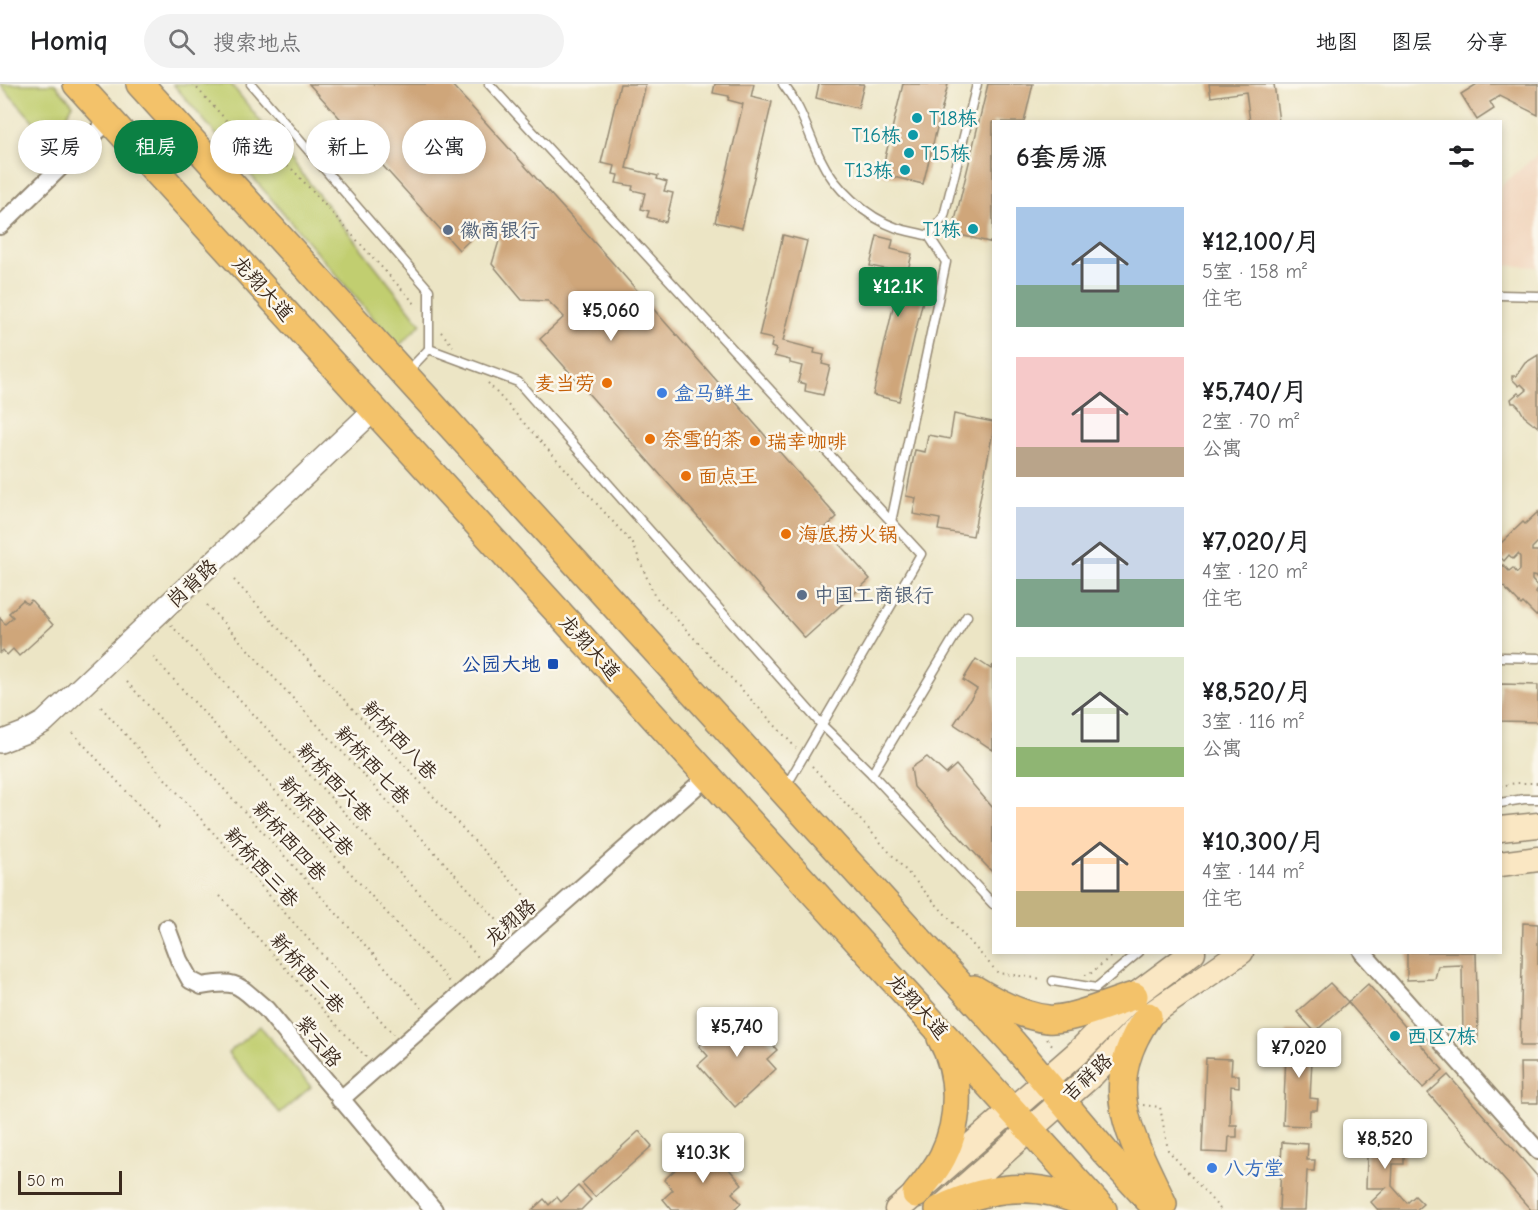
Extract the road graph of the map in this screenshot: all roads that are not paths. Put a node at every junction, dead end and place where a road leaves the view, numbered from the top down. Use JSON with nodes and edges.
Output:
{"nodes":[{"id":1,"x":77,"y":84,"type":"edge"},
{"id":2,"x":140,"y":84,"type":"edge"},
{"id":3,"x":250,"y":84,"type":"edge"},
{"id":4,"x":489,"y":84,"type":"edge"},
{"id":5,"x":783,"y":84,"type":"edge"},
{"id":6,"x":977,"y":84,"type":"edge"},
{"id":7,"x":110,"y":119,"type":"junction"},
{"id":8,"x":0,"y":226,"type":"edge"},
{"id":9,"x":928,"y":236,"type":"junction"},
{"id":10,"x":1502,"y":295,"type":"edge"},
{"id":11,"x":1538,"y":296,"type":"edge"},
{"id":12,"x":429,"y":349,"type":"junction"},
{"id":13,"x":405,"y":375,"type":"junction"},
{"id":14,"x":375,"y":410,"type":"junction"},
{"id":15,"x":891,"y":522,"type":"junction"},
{"id":16,"x":968,"y":616,"type":"dead end"},
{"id":17,"x":1502,"y":657,"type":"edge"},
{"id":18,"x":1538,"y":658,"type":"edge"},
{"id":19,"x":822,"y":725,"type":"junction"},
{"id":20,"x":0,"y":742,"type":"edge"},
{"id":21,"x":872,"y":774,"type":"junction"},
{"id":22,"x":708,"y":776,"type":"junction"},
{"id":23,"x":784,"y":791,"type":"junction"},
{"id":24,"x":1538,"y":799,"type":"edge"},
{"id":25,"x":1502,"y":803,"type":"edge"},
{"id":26,"x":1538,"y":825,"type":"edge"},
{"id":27,"x":1502,"y":829,"type":"edge"},
{"id":28,"x":1538,"y":860,"type":"edge"},
{"id":29,"x":1502,"y":864,"type":"edge"},
{"id":30,"x":992,"y":903,"type":"edge"},
{"id":31,"x":167,"y":928,"type":"dead end"},
{"id":32,"x":1137,"y":954,"type":"edge"},
{"id":33,"x":1191,"y":954,"type":"edge"},
{"id":34,"x":1236,"y":954,"type":"edge"},
{"id":35,"x":1364,"y":954,"type":"edge"},
{"id":36,"x":950,"y":974,"type":"junction"},
{"id":37,"x":1053,"y":981,"type":"road end"},
{"id":38,"x":916,"y":1004,"type":"junction"},
{"id":39,"x":1141,"y":1006,"type":"junction"},
{"id":40,"x":1054,"y":1091,"type":"junction"},
{"id":41,"x":340,"y":1100,"type":"junction"},
{"id":42,"x":1021,"y":1119,"type":"junction"},
{"id":43,"x":1538,"y":1151,"type":"edge"},
{"id":44,"x":907,"y":1202,"type":"edge"},
{"id":45,"x":434,"y":1210,"type":"edge"},
{"id":46,"x":939,"y":1210,"type":"edge"},
{"id":47,"x":1096,"y":1210,"type":"edge"},
{"id":48,"x":1104,"y":1210,"type":"edge"},
{"id":49,"x":1158,"y":1210,"type":"edge"},
{"id":50,"x":1166,"y":1210,"type":"edge"}],
"edges":[{"from":1,"to":7,"type":"main road","name":"龙翔大道"},
{"from":2,"to":13,"type":"main road"},
{"from":3,"to":12,"type":"lane"},
{"from":4,"to":15,"type":"lane"},
{"from":5,"to":9,"type":"lane"},
{"from":6,"to":9,"type":"lane"},
{"from":7,"to":8,"type":"street"},
{"from":7,"to":14,"type":"main road","name":"龙翔大道"},
{"from":9,"to":15,"type":"lane"},
{"from":10,"to":11,"type":"lane"},
{"from":12,"to":13,"type":"lane"},
{"from":12,"to":19,"type":"lane"},
{"from":13,"to":23,"type":"main road"},
{"from":14,"to":20,"type":"street","name":"岗背路"},
{"from":14,"to":22,"type":"main road","name":"龙翔大道"},
{"from":15,"to":19,"type":"lane"},
{"from":16,"to":21,"type":"lane"},
{"from":17,"to":18,"type":"lane"},
{"from":19,"to":21,"type":"lane"},
{"from":19,"to":23,"type":"lane"},
{"from":21,"to":30,"type":"lane"},
{"from":22,"to":38,"type":"main road","name":"龙翔大道"},
{"from":22,"to":41,"type":"street","name":"龙翔路"},
{"from":23,"to":36,"type":"main road"},
{"from":24,"to":25,"type":"lane"},
{"from":26,"to":27,"type":"main road"},
{"from":28,"to":29,"type":"main road"},
{"from":31,"to":41,"type":"street","name":"紫云路"},
{"from":32,"to":37,"type":"lane"},
{"from":33,"to":39,"type":"main road","name":"吉祥路"},
{"from":34,"to":39,"type":"main road","name":"吉祥路"},
{"from":35,"to":43,"type":"street"},
{"from":36,"to":39,"type":"main road"},
{"from":36,"to":40,"type":"main road"},
{"from":38,"to":42,"type":"main road","name":"龙翔大道"},
{"from":38,"to":44,"type":"main road"},
{"from":39,"to":40,"type":"main road","name":"吉祥路"},
{"from":39,"to":40,"type":"main road","name":"吉祥路"},
{"from":39,"to":50,"type":"main road"},
{"from":40,"to":42,"type":"main road","name":"吉祥路"},
{"from":40,"to":49,"type":"main road"},
{"from":41,"to":45,"type":"street","name":"紫云路"},
{"from":42,"to":44,"type":"main road","name":"吉祥路"},
{"from":42,"to":46,"type":"main road","name":"吉祥路"},
{"from":42,"to":48,"type":"main road","name":"龙翔大道"},
{"from":46,"to":47,"type":"main road"}]}
